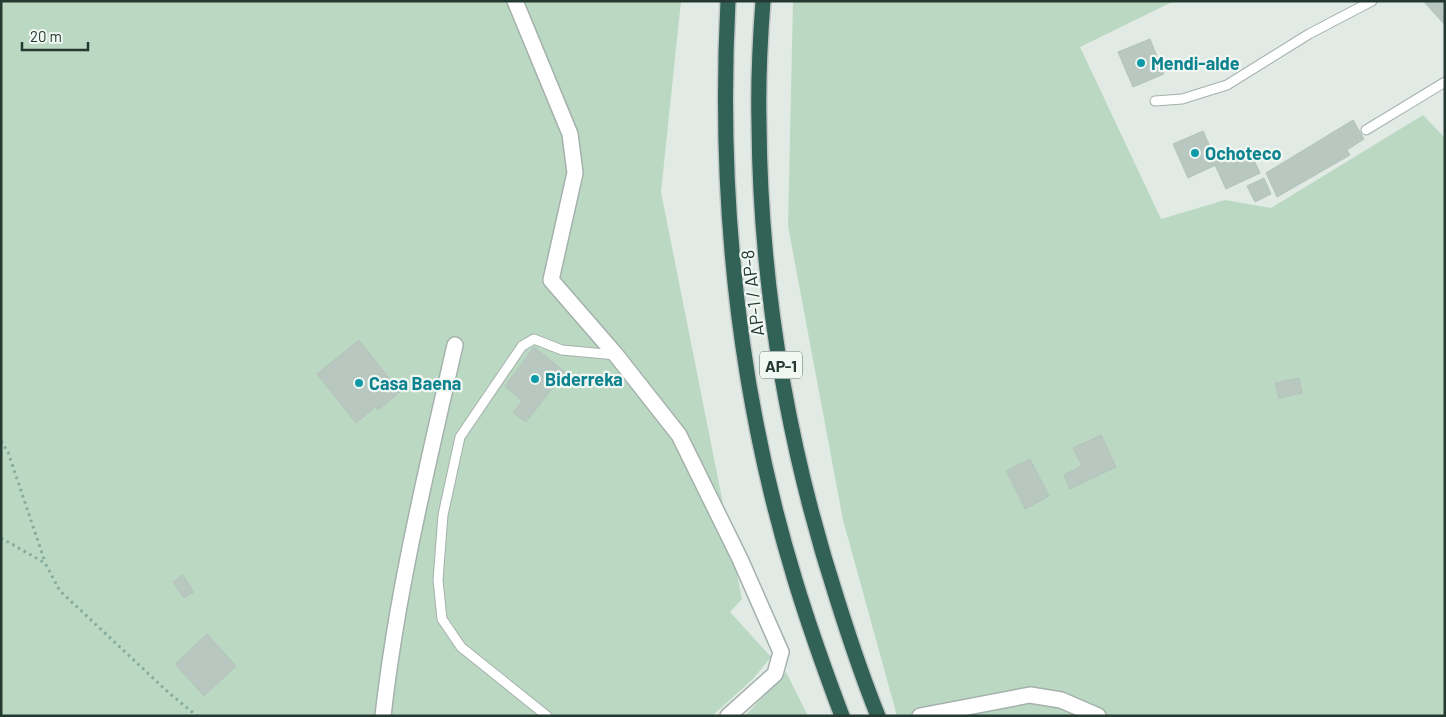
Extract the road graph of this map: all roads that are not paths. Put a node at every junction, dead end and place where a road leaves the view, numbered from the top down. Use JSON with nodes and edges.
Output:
{"nodes":[{"id":1,"x":515,"y":1,"type":"edge"},
{"id":2,"x":728,"y":1,"type":"edge"},
{"id":3,"x":763,"y":1,"type":"edge"},
{"id":4,"x":1372,"y":1,"type":"edge"},
{"id":5,"x":1445,"y":82,"type":"edge"},
{"id":6,"x":1155,"y":101,"type":"dead end"},
{"id":7,"x":1366,"y":130,"type":"dead end"},
{"id":8,"x":455,"y":345,"type":"dead end"},
{"id":9,"x":616,"y":356,"type":"junction"},
{"id":10,"x":383,"y":716,"type":"edge"},
{"id":11,"x":546,"y":716,"type":"edge"},
{"id":12,"x":728,"y":716,"type":"edge"},
{"id":13,"x":842,"y":716,"type":"edge"},
{"id":14,"x":878,"y":716,"type":"edge"},
{"id":15,"x":920,"y":716,"type":"edge"},
{"id":16,"x":1098,"y":716,"type":"edge"}],
"edges":[{"from":1,"to":9,"type":"street"},
{"from":2,"to":13,"type":"highway","name":"AP-1 / AP-8","number":"AP-1"},
{"from":3,"to":14,"type":"highway","name":"AP-1 / AP-8","number":"AP-1"},
{"from":4,"to":6,"type":"lane"},
{"from":5,"to":7,"type":"lane"},
{"from":8,"to":10,"type":"street"},
{"from":9,"to":11,"type":"lane"},
{"from":9,"to":12,"type":"street"},
{"from":15,"to":16,"type":"street"}]}
